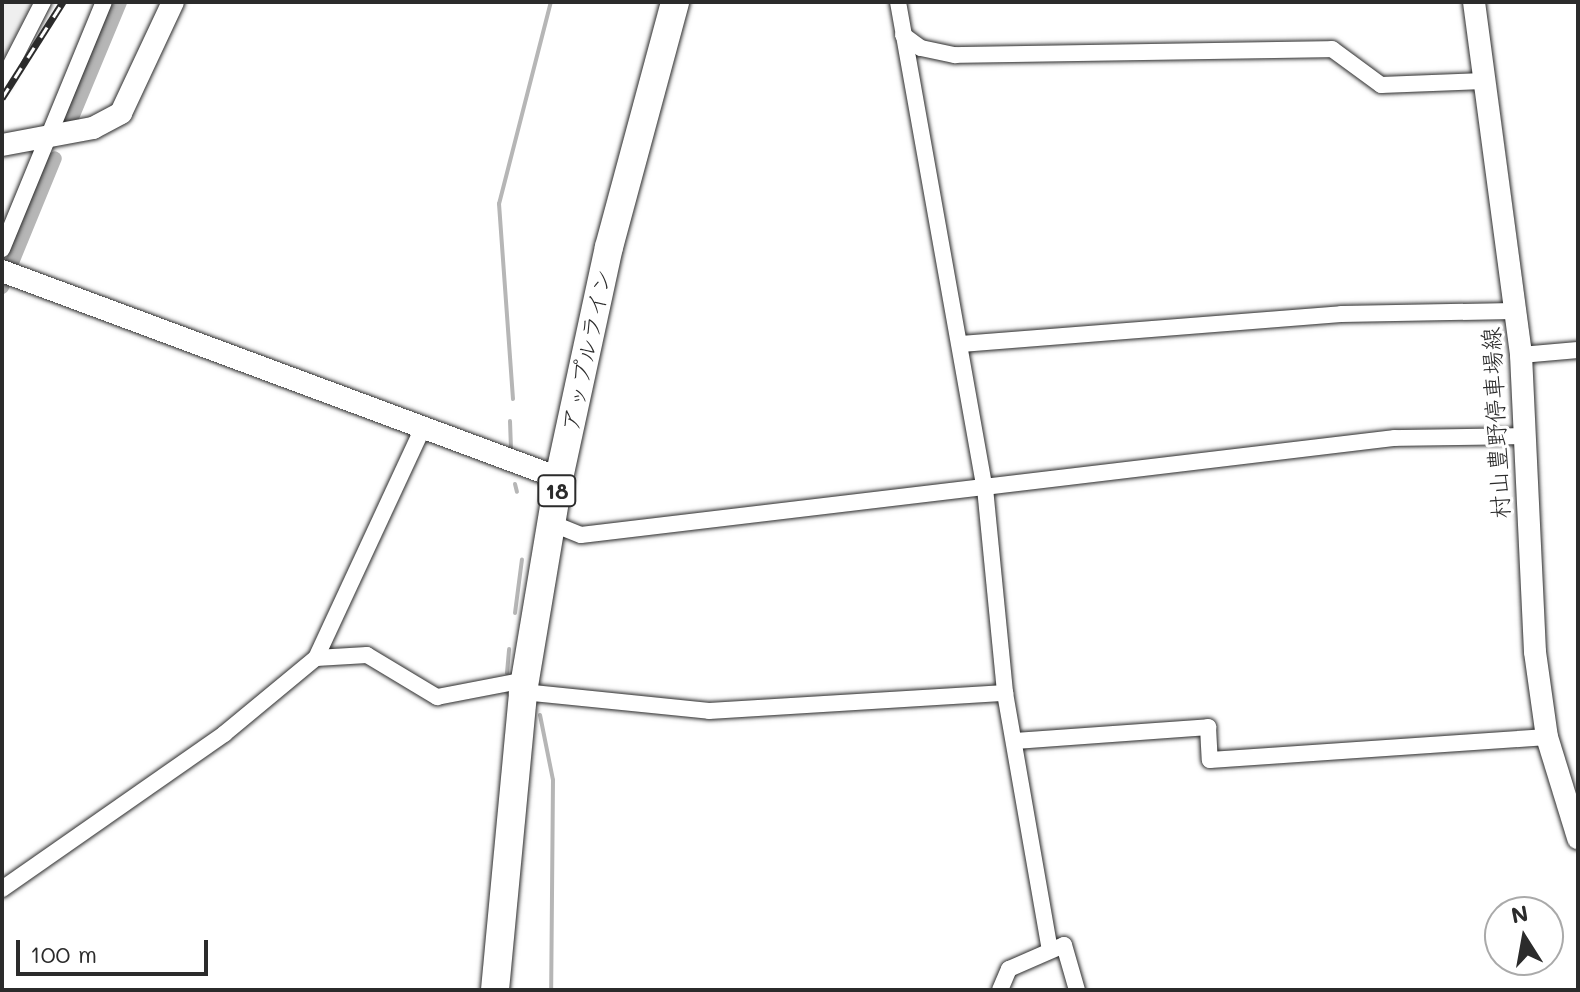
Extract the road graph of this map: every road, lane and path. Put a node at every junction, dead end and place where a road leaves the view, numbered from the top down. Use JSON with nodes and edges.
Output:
{"nodes":[{"id":1,"x":43,"y":2,"type":"edge"},
{"id":2,"x":104,"y":2,"type":"edge"},
{"id":3,"x":173,"y":2,"type":"edge"},
{"id":4,"x":675,"y":2,"type":"edge"},
{"id":5,"x":898,"y":2,"type":"edge"},
{"id":6,"x":1474,"y":2,"type":"edge"},
{"id":7,"x":903,"y":35,"type":"junction"},
{"id":8,"x":1484,"y":81,"type":"junction"},
{"id":9,"x":2,"y":82,"type":"edge"},
{"id":10,"x":51,"y":134,"type":"junction"},
{"id":11,"x":2,"y":145,"type":"edge"},
{"id":12,"x":2,"y":249,"type":"edge"},
{"id":13,"x":10,"y":274,"type":"edge"},
{"id":14,"x":1514,"y":311,"type":"junction"},
{"id":15,"x":961,"y":344,"type":"junction"},
{"id":16,"x":1578,"y":350,"type":"edge"},
{"id":17,"x":1521,"y":355,"type":"junction"},
{"id":18,"x":422,"y":430,"type":"junction"},
{"id":19,"x":1522,"y":436,"type":"junction"},
{"id":20,"x":559,"y":478,"type":"junction"},
{"id":21,"x":985,"y":488,"type":"junction"},
{"id":22,"x":551,"y":523,"type":"junction"},
{"id":23,"x":316,"y":658,"type":"junction"},
{"id":24,"x":524,"y":686,"type":"junction"},
{"id":25,"x":1005,"y":693,"type":"junction"},
{"id":26,"x":1547,"y":737,"type":"junction"},
{"id":27,"x":1015,"y":741,"type":"junction"},
{"id":28,"x":1578,"y":838,"type":"edge"},
{"id":29,"x":2,"y":889,"type":"edge"},
{"id":30,"x":1049,"y":945,"type":"junction"},
{"id":31,"x":495,"y":990,"type":"edge"},
{"id":32,"x":1000,"y":990,"type":"edge"},
{"id":33,"x":1077,"y":990,"type":"edge"}],
"edges":[{"from":1,"to":9,"type":"street"},
{"from":2,"to":10,"type":"street"},
{"from":3,"to":10,"type":"main road"},
{"from":4,"to":20,"type":"highway","name":"アップルライン","number":"18"},
{"from":5,"to":7,"type":"street"},
{"from":6,"to":8,"type":"main road","name":"村山豊野停車場線"},
{"from":7,"to":8,"type":"street"},
{"from":7,"to":15,"type":"street"},
{"from":8,"to":14,"type":"main road","name":"村山豊野停車場線"},
{"from":10,"to":11,"type":"main road"},
{"from":10,"to":12,"type":"street"},
{"from":13,"to":18,"type":"main road"},
{"from":14,"to":15,"type":"street"},
{"from":14,"to":17,"type":"main road","name":"村山豊野停車場線"},
{"from":15,"to":21,"type":"street"},
{"from":16,"to":17,"type":"street"},
{"from":17,"to":19,"type":"main road","name":"村山豊野停車場線"},
{"from":18,"to":20,"type":"main road"},
{"from":18,"to":23,"type":"street"},
{"from":19,"to":21,"type":"street"},
{"from":19,"to":26,"type":"main road","name":"村山豊野停車場線"},
{"from":20,"to":22,"type":"highway","name":"アップルライン","number":"18"},
{"from":21,"to":22,"type":"street"},
{"from":21,"to":25,"type":"street"},
{"from":22,"to":24,"type":"highway","name":"アップルライン","number":"18"},
{"from":23,"to":24,"type":"street"},
{"from":23,"to":29,"type":"street"},
{"from":24,"to":25,"type":"street"},
{"from":24,"to":31,"type":"highway","name":"アップルライン","number":"18"},
{"from":25,"to":27,"type":"street"},
{"from":26,"to":27,"type":"street"},
{"from":26,"to":28,"type":"main road","name":"村山豊野停車場線"},
{"from":27,"to":30,"type":"street"},
{"from":30,"to":32,"type":"street"},
{"from":30,"to":33,"type":"street"}]}
